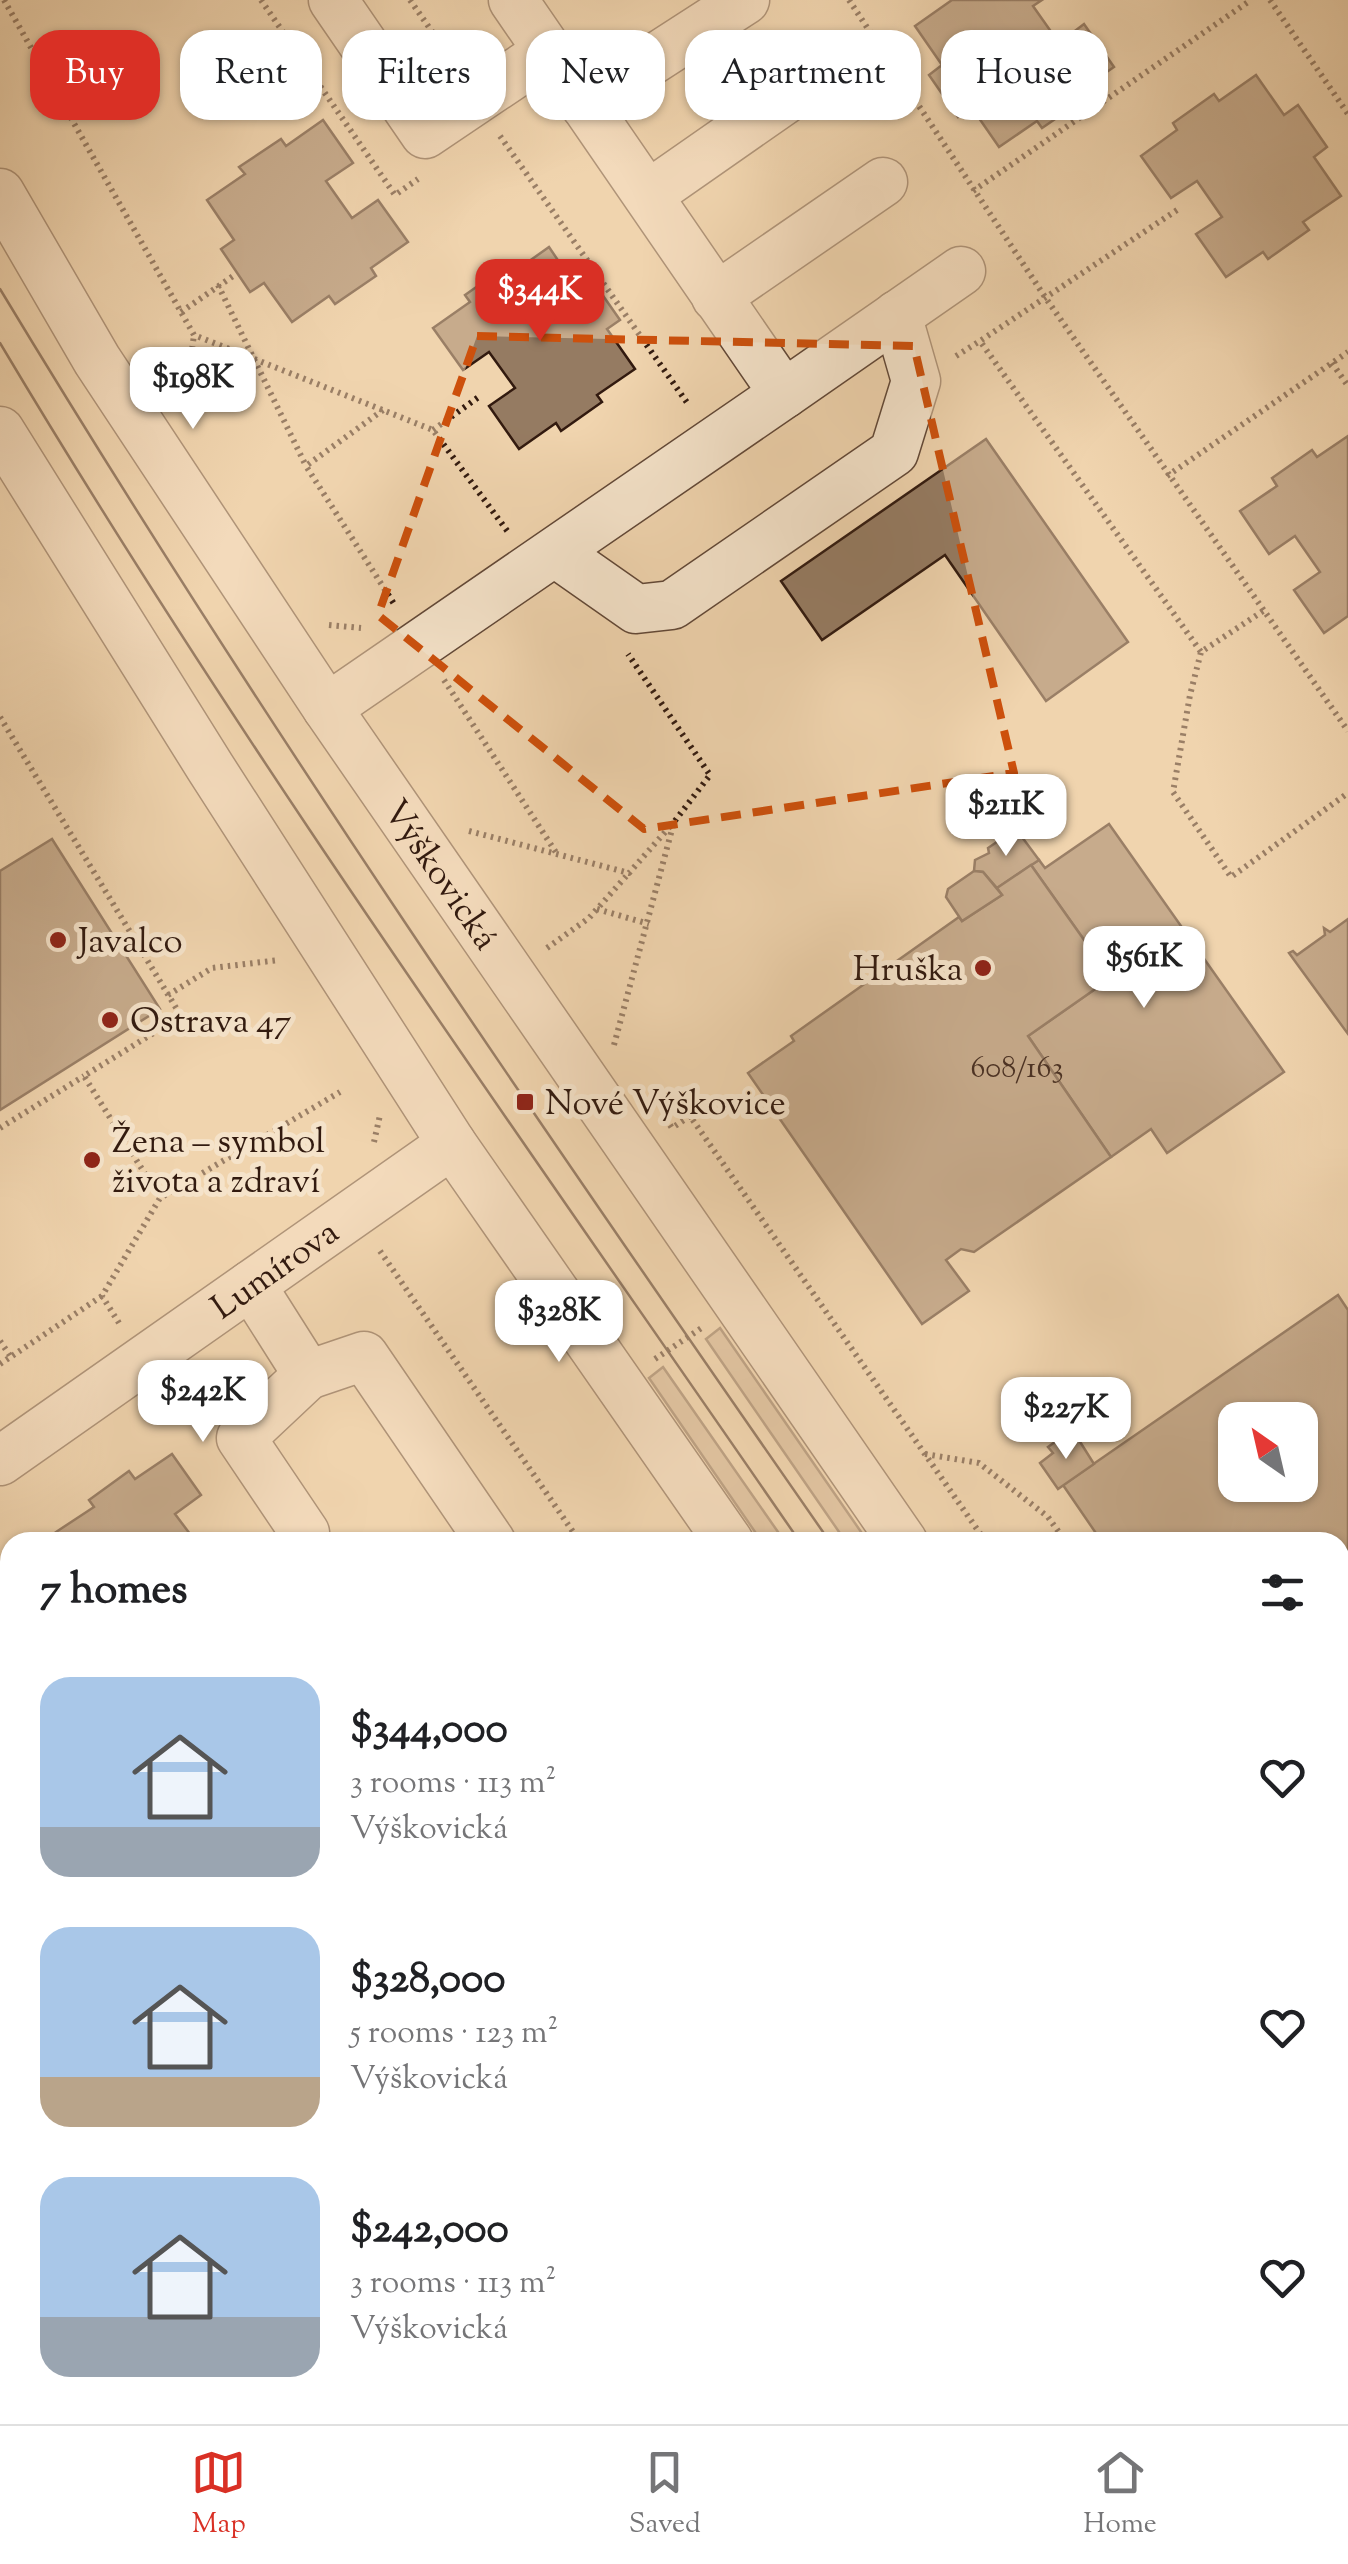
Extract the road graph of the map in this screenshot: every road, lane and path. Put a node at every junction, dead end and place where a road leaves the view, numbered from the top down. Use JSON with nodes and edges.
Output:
{"nodes":[{"id":1,"x":4,"y":0,"type":"edge"},
{"id":2,"x":333,"y":0,"type":"edge"},
{"id":3,"x":410,"y":0,"type":"edge"},
{"id":4,"x":744,"y":0,"type":"edge"},
{"id":5,"x":849,"y":0,"type":"edge"},
{"id":6,"x":1250,"y":0,"type":"edge"},
{"id":7,"x":1270,"y":0,"type":"edge"},
{"id":8,"x":516,"y":1,"type":"edge"},
{"id":9,"x":353,"y":30,"type":"edge"},
{"id":10,"x":430,"y":30,"type":"edge"},
{"id":11,"x":534,"y":30,"type":"edge"},
{"id":12,"x":665,"y":51,"type":"edge"},
{"id":13,"x":526,"y":73,"type":"edge"},
{"id":14,"x":506,"y":92,"type":"edge"},
{"id":15,"x":1348,"y":114,"type":"edge"},
{"id":16,"x":414,"y":120,"type":"edge"},
{"id":17,"x":463,"y":120,"type":"edge"},
{"id":18,"x":492,"y":120,"type":"edge"},
{"id":19,"x":595,"y":120,"type":"edge"},
{"id":20,"x":756,"y":120,"type":"edge"},
{"id":21,"x":883,"y":182,"type":"dead end"},
{"id":22,"x":973,"y":190,"type":"junction"},
{"id":23,"x":0,"y":193,"type":"edge"},
{"id":24,"x":648,"y":196,"type":"junction"},
{"id":25,"x":1177,"y":210,"type":"dead end"},
{"id":26,"x":960,"y":271,"type":"dead end"},
{"id":27,"x":236,"y":274,"type":"dead end"},
{"id":28,"x":218,"y":285,"type":"junction"},
{"id":29,"x":716,"y":297,"type":"junction"},
{"id":30,"x":1045,"y":297,"type":"junction"},
{"id":31,"x":181,"y":312,"type":"junction"},
{"id":32,"x":897,"y":315,"type":"junction"},
{"id":33,"x":194,"y":335,"type":"junction"},
{"id":34,"x":1348,"y":352,"type":"edge"},
{"id":35,"x":254,"y":359,"type":"junction"},
{"id":36,"x":1332,"y":363,"type":"junction"},
{"id":37,"x":1348,"y":386,"type":"edge"},
{"id":38,"x":784,"y":394,"type":"junction"},
{"id":39,"x":480,"y":396,"type":"dead end"},
{"id":40,"x":383,"y":410,"type":"junction"},
{"id":41,"x":182,"y":422,"type":"dead end"},
{"id":42,"x":433,"y":430,"type":"junction"},
{"id":43,"x":0,"y":431,"type":"edge"},
{"id":44,"x":714,"y":442,"type":"junction"},
{"id":45,"x":306,"y":466,"type":"junction"},
{"id":46,"x":1167,"y":476,"type":"junction"},
{"id":47,"x":545,"y":561,"type":"junction"},
{"id":48,"x":1263,"y":610,"type":"junction"},
{"id":49,"x":403,"y":618,"type":"dead end"},
{"id":50,"x":626,"y":652,"type":"dead end"},
{"id":51,"x":1201,"y":652,"type":"junction"},
{"id":52,"x":443,"y":678,"type":"dead end"},
{"id":53,"x":327,"y":708,"type":"junction"},
{"id":54,"x":0,"y":717,"type":"edge"},
{"id":55,"x":1348,"y":730,"type":"edge"},
{"id":56,"x":1348,"y":793,"type":"edge"},
{"id":57,"x":674,"y":822,"type":"junction"},
{"id":58,"x":451,"y":826,"type":"dead end"},
{"id":59,"x":557,"y":854,"type":"junction"},
{"id":60,"x":629,"y":873,"type":"junction"},
{"id":61,"x":597,"y":909,"type":"junction"},
{"id":62,"x":649,"y":924,"type":"junction"},
{"id":63,"x":296,"y":957,"type":"dead end"},
{"id":64,"x":534,"y":957,"type":"dead end"},
{"id":65,"x":168,"y":994,"type":"junction"},
{"id":66,"x":623,"y":1059,"type":"dead end"},
{"id":67,"x":84,"y":1076,"type":"junction"},
{"id":68,"x":340,"y":1092,"type":"dead end"},
{"id":69,"x":662,"y":1114,"type":"dead end"},
{"id":70,"x":0,"y":1128,"type":"edge"},
{"id":71,"x":452,"y":1144,"type":"junction"},
{"id":72,"x":160,"y":1198,"type":"junction"},
{"id":73,"x":354,"y":1213,"type":"junction"},
{"id":74,"x":251,"y":1285,"type":"junction"},
{"id":75,"x":102,"y":1296,"type":"junction"},
{"id":76,"x":736,"y":1304,"type":"junction"},
{"id":77,"x":0,"y":1340,"type":"edge"},
{"id":78,"x":11,"y":1357,"type":"junction"},
{"id":79,"x":144,"y":1362,"type":"junction"},
{"id":80,"x":0,"y":1364,"type":"edge"},
{"id":81,"x":308,"y":1375,"type":"junction"},
{"id":82,"x":619,"y":1384,"type":"junction"},
{"id":83,"x":924,"y":1453,"type":"junction"},
{"id":84,"x":0,"y":1461,"type":"edge"},
{"id":85,"x":305,"y":1532,"type":"edge"},
{"id":86,"x":484,"y":1532,"type":"edge"},
{"id":87,"x":573,"y":1532,"type":"edge"},
{"id":88,"x":721,"y":1532,"type":"edge"},
{"id":89,"x":896,"y":1532,"type":"edge"},
{"id":90,"x":979,"y":1532,"type":"edge"},
{"id":91,"x":1059,"y":1532,"type":"edge"}],
"edges":[{"from":1,"to":31,"type":"path"},
{"from":2,"to":9,"type":"street"},
{"from":3,"to":10,"type":"path"},
{"from":4,"to":12,"type":"street"},
{"from":5,"to":22,"type":"path"},
{"from":6,"to":22,"type":"path"},
{"from":7,"to":15,"type":"path"},
{"from":8,"to":11,"type":"street"},
{"from":13,"to":14,"type":"street"},
{"from":16,"to":17,"type":"street"},
{"from":18,"to":44,"type":"path"},
{"from":19,"to":24,"type":"street"},
{"from":20,"to":24,"type":"street"},
{"from":21,"to":29,"type":"street"},
{"from":22,"to":30,"type":"path"},
{"from":23,"to":53,"type":"street","name":"Výškovická"},
{"from":24,"to":29,"type":"street"},
{"from":25,"to":30,"type":"path"},
{"from":26,"to":32,"type":"street"},
{"from":27,"to":28,"type":"path"},
{"from":28,"to":31,"type":"path"},
{"from":28,"to":35,"type":"path"},
{"from":29,"to":38,"type":"street"},
{"from":30,"to":46,"type":"path"},
{"from":30,"to":51,"type":"path"},
{"from":31,"to":33,"type":"path"},
{"from":32,"to":38,"type":"street"},
{"from":32,"to":47,"type":"street"},
{"from":33,"to":35,"type":"path"},
{"from":33,"to":41,"type":"path"},
{"from":34,"to":36,"type":"path"},
{"from":35,"to":40,"type":"path"},
{"from":35,"to":45,"type":"path"},
{"from":36,"to":37,"type":"path"},
{"from":36,"to":46,"type":"path"},
{"from":38,"to":44,"type":"street"},
{"from":39,"to":42,"type":"path"},
{"from":40,"to":42,"type":"path"},
{"from":40,"to":45,"type":"path"},
{"from":42,"to":47,"type":"path"},
{"from":43,"to":71,"type":"street"},
{"from":44,"to":47,"type":"street"},
{"from":45,"to":49,"type":"path"},
{"from":46,"to":48,"type":"path"},
{"from":47,"to":53,"type":"street"},
{"from":48,"to":51,"type":"path"},
{"from":48,"to":55,"type":"path"},
{"from":50,"to":57,"type":"path"},
{"from":51,"to":56,"type":"path"},
{"from":52,"to":59,"type":"path"},
{"from":53,"to":76,"type":"street","name":"Výškovická"},
{"from":54,"to":65,"type":"path"},
{"from":57,"to":60,"type":"path"},
{"from":57,"to":62,"type":"path"},
{"from":58,"to":59,"type":"path"},
{"from":59,"to":60,"type":"path"},
{"from":60,"to":61,"type":"path"},
{"from":61,"to":62,"type":"path"},
{"from":61,"to":64,"type":"path"},
{"from":62,"to":66,"type":"path"},
{"from":63,"to":65,"type":"path"},
{"from":65,"to":67,"type":"path"},
{"from":67,"to":70,"type":"path"},
{"from":67,"to":72,"type":"path"},
{"from":68,"to":72,"type":"path"},
{"from":69,"to":83,"type":"path"},
{"from":71,"to":73,"type":"street","name":"Lumírova"},
{"from":71,"to":82,"type":"street"},
{"from":72,"to":75,"type":"path"},
{"from":73,"to":74,"type":"street","name":"Lumírova"},
{"from":73,"to":87,"type":"path"},
{"from":74,"to":79,"type":"street","name":"Lumírova"},
{"from":74,"to":81,"type":"street"},
{"from":75,"to":78,"type":"path"},
{"from":75,"to":79,"type":"path"},
{"from":76,"to":82,"type":"path"},
{"from":76,"to":89,"type":"street","name":"Výškovická"},
{"from":77,"to":78,"type":"path"},
{"from":78,"to":80,"type":"path"},
{"from":79,"to":84,"type":"street","name":"Lumírova"},
{"from":81,"to":85,"type":"street"},
{"from":81,"to":86,"type":"street"},
{"from":82,"to":88,"type":"street"},
{"from":83,"to":90,"type":"path"},
{"from":83,"to":91,"type":"path"}]}
